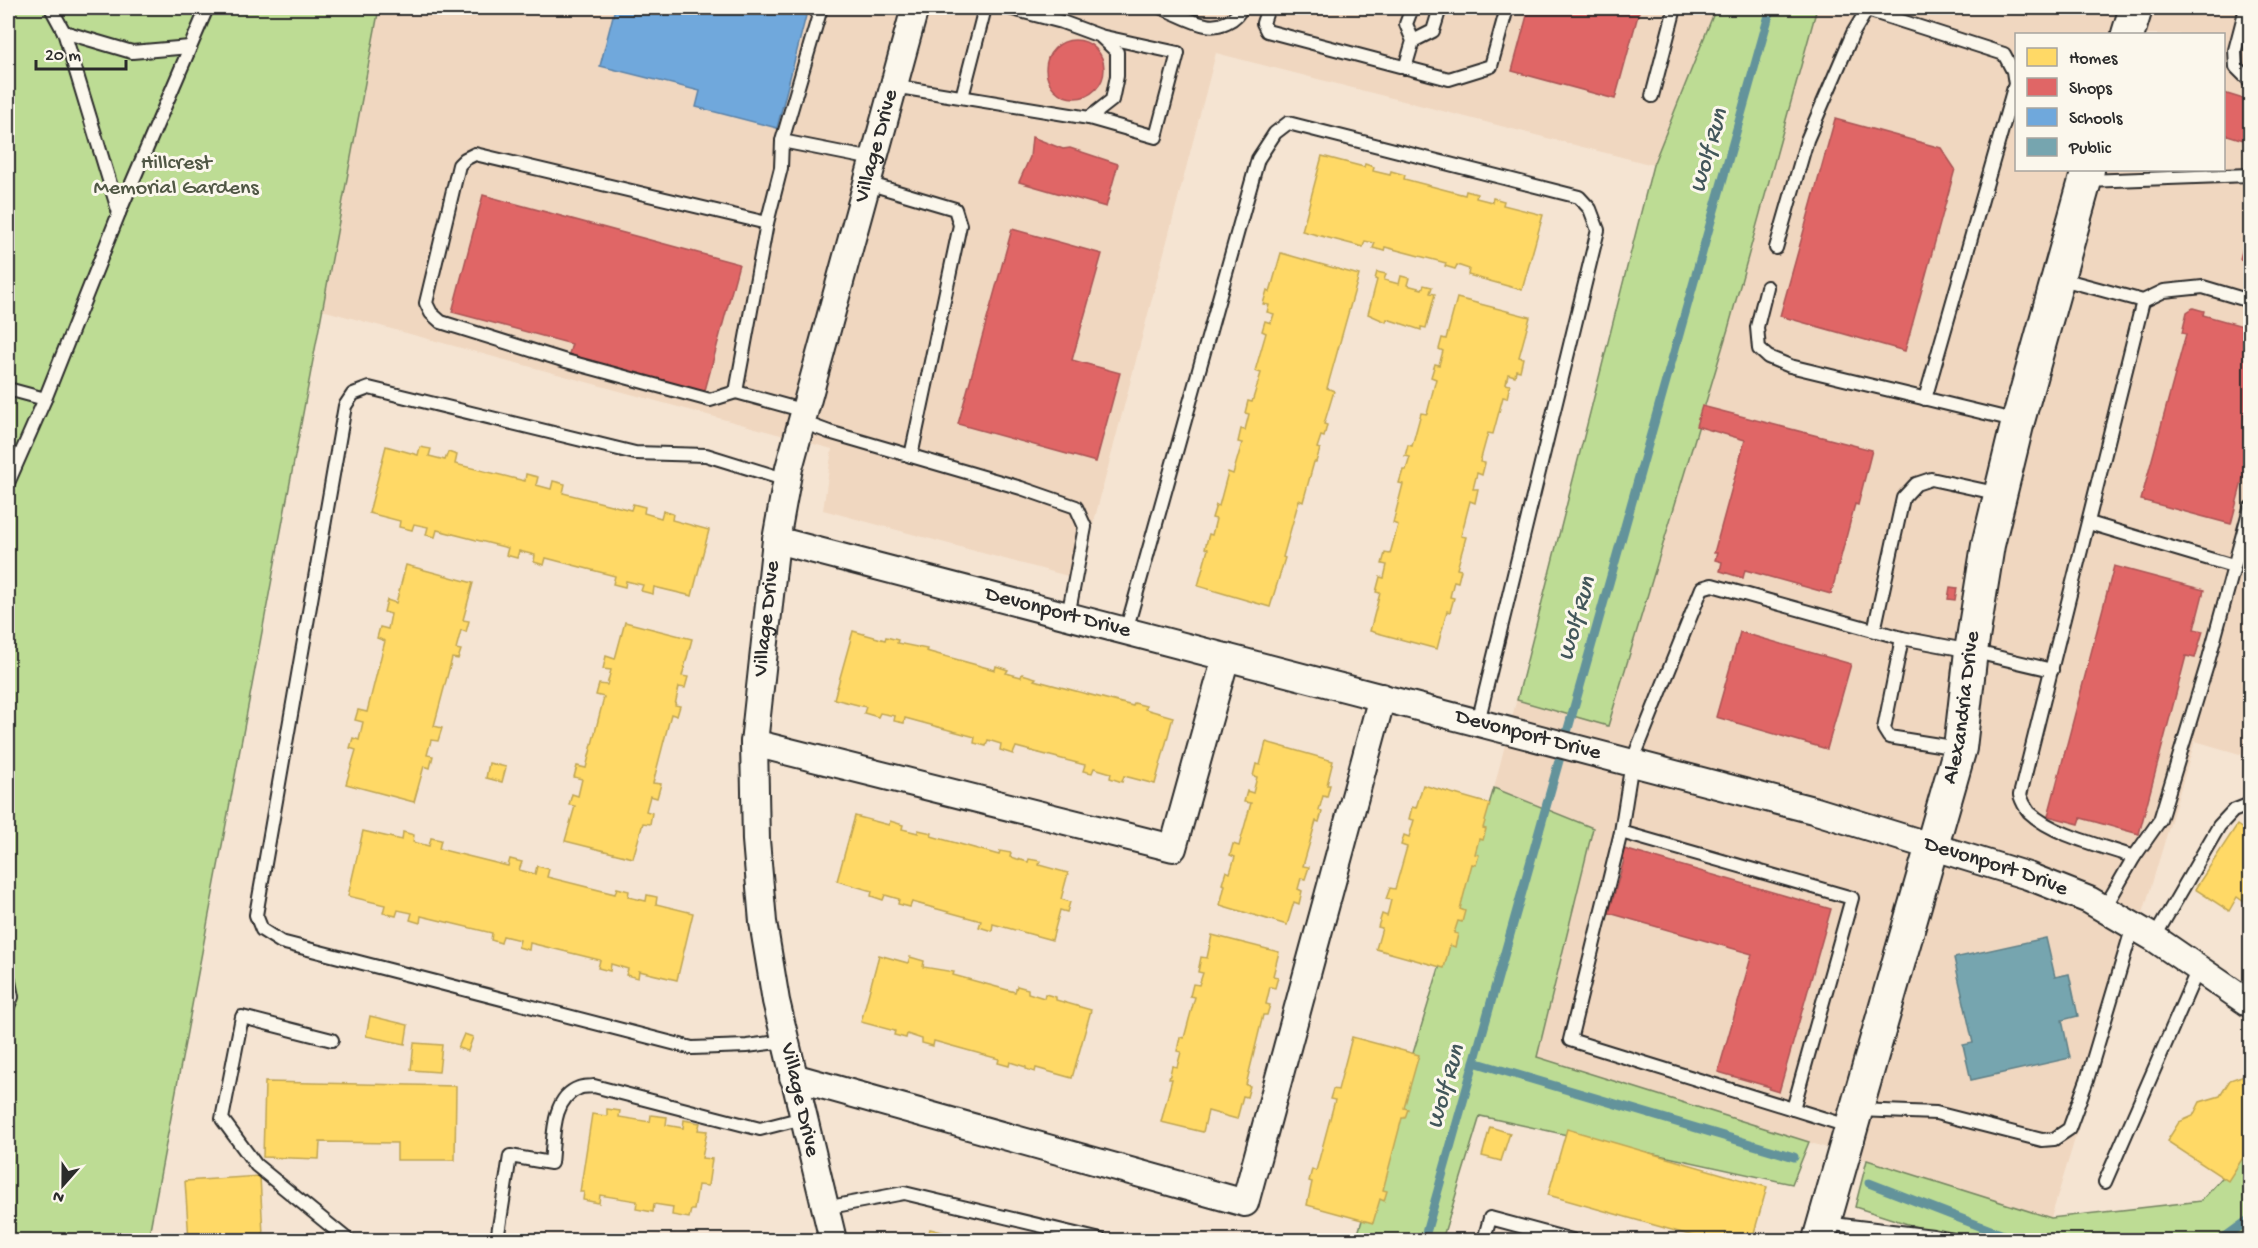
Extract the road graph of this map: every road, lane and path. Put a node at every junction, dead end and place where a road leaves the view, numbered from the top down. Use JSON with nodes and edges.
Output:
{"nodes":[{"id":1,"x":51,"y":8,"type":"edge"},
{"id":2,"x":207,"y":8,"type":"edge"},
{"id":3,"x":821,"y":8,"type":"edge"},
{"id":4,"x":915,"y":8,"type":"edge"},
{"id":5,"x":985,"y":8,"type":"edge"},
{"id":6,"x":1009,"y":8,"type":"edge"},
{"id":7,"x":1162,"y":8,"type":"edge"},
{"id":8,"x":1241,"y":8,"type":"edge"},
{"id":9,"x":1268,"y":8,"type":"edge"},
{"id":10,"x":1410,"y":8,"type":"edge"},
{"id":11,"x":1440,"y":8,"type":"edge"},
{"id":12,"x":1507,"y":8,"type":"edge"},
{"id":13,"x":1675,"y":8,"type":"edge"},
{"id":14,"x":2136,"y":8,"type":"edge"},
{"id":15,"x":2246,"y":8,"type":"edge"},
{"id":16,"x":1868,"y":9,"type":"edge"},
{"id":17,"x":64,"y":32,"type":"junction"},
{"id":18,"x":2128,"y":33,"type":"edge"},
{"id":19,"x":1100,"y":36,"type":"junction"},
{"id":20,"x":1413,"y":41,"type":"junction"},
{"id":21,"x":190,"y":47,"type":"junction"},
{"id":22,"x":1405,"y":68,"type":"junction"},
{"id":23,"x":2250,"y":81,"type":"edge"},
{"id":24,"x":893,"y":86,"type":"junction"},
{"id":25,"x":1652,"y":96,"type":"dead end"},
{"id":26,"x":962,"y":97,"type":"junction"},
{"id":27,"x":1089,"y":118,"type":"junction"},
{"id":28,"x":782,"y":141,"type":"junction"},
{"id":29,"x":870,"y":171,"type":"junction"},
{"id":30,"x":2250,"y":174,"type":"edge"},
{"id":31,"x":2087,"y":175,"type":"edge"},
{"id":32,"x":118,"y":213,"type":"junction"},
{"id":33,"x":767,"y":223,"type":"junction"},
{"id":34,"x":1776,"y":248,"type":"dead end"},
{"id":35,"x":2058,"y":278,"type":"junction"},
{"id":36,"x":1767,"y":286,"type":"dead end"},
{"id":37,"x":2143,"y":301,"type":"junction"},
{"id":38,"x":2250,"y":301,"type":"edge"},
{"id":39,"x":8,"y":389,"type":"edge"},
{"id":40,"x":736,"y":392,"type":"junction"},
{"id":41,"x":45,"y":399,"type":"junction"},
{"id":42,"x":1924,"y":399,"type":"junction"},
{"id":43,"x":803,"y":416,"type":"junction"},
{"id":44,"x":2018,"y":421,"type":"junction"},
{"id":45,"x":910,"y":456,"type":"junction"},
{"id":46,"x":787,"y":480,"type":"junction"},
{"id":47,"x":8,"y":483,"type":"edge"},
{"id":48,"x":2000,"y":494,"type":"junction"},
{"id":49,"x":2250,"y":508,"type":"edge"},
{"id":50,"x":2089,"y":524,"type":"junction"},
{"id":51,"x":776,"y":540,"type":"junction"},
{"id":52,"x":2233,"y":566,"type":"junction"},
{"id":53,"x":1068,"y":616,"type":"junction"},
{"id":54,"x":1126,"y":631,"type":"junction"},
{"id":55,"x":1874,"y":631,"type":"junction"},
{"id":56,"x":1902,"y":638,"type":"junction"},
{"id":57,"x":1971,"y":651,"type":"junction"},
{"id":58,"x":1226,"y":657,"type":"junction"},
{"id":59,"x":2052,"y":670,"type":"junction"},
{"id":60,"x":1382,"y":698,"type":"junction"},
{"id":61,"x":1478,"y":722,"type":"junction"},
{"id":62,"x":754,"y":742,"type":"junction"},
{"id":63,"x":1960,"y":748,"type":"junction"},
{"id":64,"x":1632,"y":762,"type":"junction"},
{"id":65,"x":2250,"y":804,"type":"edge"},
{"id":66,"x":1621,"y":832,"type":"junction"},
{"id":67,"x":1933,"y":846,"type":"junction"},
{"id":68,"x":2134,"y":857,"type":"junction"},
{"id":69,"x":2104,"y":909,"type":"junction"},
{"id":70,"x":2143,"y":932,"type":"junction"},
{"id":71,"x":2198,"y":969,"type":"junction"},
{"id":72,"x":8,"y":975,"type":"edge"},
{"id":73,"x":2250,"y":1004,"type":"edge"},
{"id":74,"x":8,"y":1006,"type":"edge"},
{"id":75,"x":332,"y":1040,"type":"dead end"},
{"id":76,"x":785,"y":1041,"type":"junction"},
{"id":77,"x":793,"y":1077,"type":"junction"},
{"id":78,"x":1793,"y":1109,"type":"junction"},
{"id":79,"x":803,"y":1118,"type":"junction"},
{"id":80,"x":1854,"y":1119,"type":"junction"},
{"id":81,"x":2105,"y":1182,"type":"dead end"},
{"id":82,"x":825,"y":1208,"type":"junction"},
{"id":83,"x":1821,"y":1232,"type":"edge"},
{"id":84,"x":348,"y":1240,"type":"edge"},
{"id":85,"x":497,"y":1240,"type":"edge"},
{"id":86,"x":832,"y":1240,"type":"edge"},
{"id":87,"x":1101,"y":1240,"type":"edge"},
{"id":88,"x":1484,"y":1240,"type":"edge"},
{"id":89,"x":1572,"y":1240,"type":"edge"},
{"id":90,"x":1954,"y":1240,"type":"edge"}],
"edges":[{"from":1,"to":17,"type":"lane"},
{"from":2,"to":21,"type":"lane"},
{"from":3,"to":28,"type":"lane"},
{"from":4,"to":24,"type":"street","name":"Village Drive"},
{"from":5,"to":26,"type":"lane"},
{"from":6,"to":19,"type":"lane"},
{"from":7,"to":8,"type":"lane"},
{"from":9,"to":22,"type":"lane"},
{"from":10,"to":20,"type":"lane"},
{"from":11,"to":20,"type":"lane"},
{"from":12,"to":22,"type":"lane"},
{"from":13,"to":25,"type":"lane"},
{"from":14,"to":18,"type":"street"},
{"from":15,"to":23,"type":"lane"},
{"from":16,"to":34,"type":"lane"},
{"from":16,"to":42,"type":"lane"},
{"from":17,"to":21,"type":"lane"},
{"from":17,"to":32,"type":"lane"},
{"from":19,"to":27,"type":"lane"},
{"from":19,"to":27,"type":"lane"},
{"from":20,"to":22,"type":"lane"},
{"from":21,"to":32,"type":"lane"},
{"from":24,"to":26,"type":"lane"},
{"from":24,"to":29,"type":"street","name":"Village Drive"},
{"from":26,"to":27,"type":"lane"},
{"from":28,"to":29,"type":"lane"},
{"from":28,"to":33,"type":"lane"},
{"from":29,"to":43,"type":"street","name":"Village Drive"},
{"from":29,"to":45,"type":"lane"},
{"from":30,"to":31,"type":"lane"},
{"from":31,"to":35,"type":"street","name":"Alexandria Drive"},
{"from":32,"to":41,"type":"lane"},
{"from":33,"to":40,"type":"lane"},
{"from":33,"to":40,"type":"lane"},
{"from":35,"to":37,"type":"lane"},
{"from":35,"to":44,"type":"street","name":"Alexandria Drive"},
{"from":36,"to":42,"type":"lane"},
{"from":37,"to":38,"type":"lane"},
{"from":37,"to":50,"type":"lane"},
{"from":39,"to":41,"type":"lane"},
{"from":40,"to":43,"type":"lane"},
{"from":41,"to":47,"type":"lane"},
{"from":42,"to":44,"type":"lane"},
{"from":43,"to":45,"type":"lane"},
{"from":43,"to":46,"type":"street","name":"Village Drive"},
{"from":44,"to":48,"type":"street","name":"Alexandria Drive"},
{"from":45,"to":53,"type":"lane"},
{"from":46,"to":51,"type":"street","name":"Village Drive"},
{"from":46,"to":76,"type":"lane"},
{"from":48,"to":55,"type":"lane"},
{"from":48,"to":57,"type":"street","name":"Alexandria Drive"},
{"from":49,"to":52,"type":"lane"},
{"from":50,"to":52,"type":"lane"},
{"from":50,"to":59,"type":"lane"},
{"from":51,"to":53,"type":"street","name":"Devonport Drive"},
{"from":51,"to":62,"type":"street","name":"Village Drive"},
{"from":52,"to":68,"type":"lane"},
{"from":53,"to":54,"type":"street","name":"Devonport Drive"},
{"from":54,"to":58,"type":"street","name":"Devonport Drive"},
{"from":54,"to":61,"type":"lane"},
{"from":55,"to":56,"type":"lane"},
{"from":55,"to":64,"type":"lane"},
{"from":56,"to":57,"type":"lane"},
{"from":56,"to":63,"type":"lane"},
{"from":57,"to":59,"type":"lane"},
{"from":57,"to":63,"type":"street","name":"Alexandria Drive"},
{"from":58,"to":60,"type":"street","name":"Devonport Drive"},
{"from":58,"to":62,"type":"street"},
{"from":59,"to":68,"type":"lane"},
{"from":60,"to":61,"type":"street","name":"Devonport Drive"},
{"from":60,"to":77,"type":"street"},
{"from":61,"to":64,"type":"street","name":"Devonport Drive"},
{"from":62,"to":76,"type":"street","name":"Village Drive"},
{"from":63,"to":67,"type":"street","name":"Alexandria Drive"},
{"from":64,"to":66,"type":"lane"},
{"from":64,"to":67,"type":"street","name":"Devonport Drive"},
{"from":65,"to":70,"type":"lane"},
{"from":66,"to":78,"type":"lane"},
{"from":66,"to":78,"type":"lane"},
{"from":67,"to":69,"type":"street","name":"Devonport Drive"},
{"from":67,"to":80,"type":"street","name":"Alexandria Drive"},
{"from":68,"to":69,"type":"lane"},
{"from":69,"to":70,"type":"street","name":"Devonport Drive"},
{"from":70,"to":71,"type":"street","name":"Devonport Drive"},
{"from":70,"to":80,"type":"lane"},
{"from":71,"to":73,"type":"street","name":"Devonport Drive"},
{"from":71,"to":81,"type":"lane"},
{"from":72,"to":74,"type":"lane"},
{"from":75,"to":84,"type":"lane"},
{"from":76,"to":77,"type":"street","name":"Village Drive"},
{"from":77,"to":79,"type":"street","name":"Village Drive"},
{"from":78,"to":80,"type":"lane"},
{"from":79,"to":82,"type":"street","name":"Village Drive"},
{"from":79,"to":85,"type":"lane"},
{"from":80,"to":83,"type":"street","name":"Alexandria Drive"},
{"from":82,"to":86,"type":"street","name":"Village Drive"},
{"from":82,"to":87,"type":"lane"},
{"from":83,"to":90,"type":"lane"},
{"from":88,"to":89,"type":"lane"}]}
